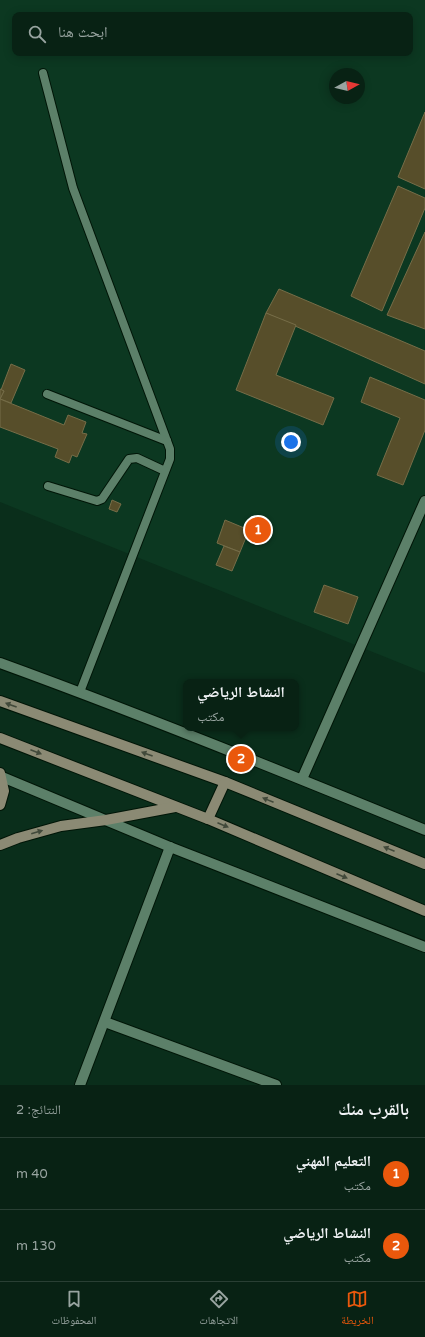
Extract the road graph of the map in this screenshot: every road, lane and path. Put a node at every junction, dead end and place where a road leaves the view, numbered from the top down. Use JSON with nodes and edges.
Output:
{"nodes":[{"id":1,"x":43,"y":73,"type":"dead end"},
{"id":2,"x":47,"y":394,"type":"dead end"},
{"id":3,"x":167,"y":441,"type":"junction"},
{"id":4,"x":165,"y":471,"type":"junction"},
{"id":5,"x":48,"y":486,"type":"dead end"},
{"id":6,"x":425,"y":501,"type":"edge"},
{"id":7,"x":0,"y":663,"type":"edge"},
{"id":8,"x":80,"y":692,"type":"junction"},
{"id":9,"x":0,"y":701,"type":"edge"},
{"id":10,"x":0,"y":738,"type":"edge"},
{"id":11,"x":1,"y":775,"type":"edge"},
{"id":12,"x":302,"y":779,"type":"junction"},
{"id":13,"x":225,"y":782,"type":"junction"},
{"id":14,"x":0,"y":805,"type":"edge"},
{"id":15,"x":176,"y":807,"type":"junction"},
{"id":16,"x":208,"y":819,"type":"junction"},
{"id":17,"x":106,"y":820,"type":"junction"},
{"id":18,"x":425,"y":830,"type":"edge"},
{"id":19,"x":0,"y":845,"type":"edge"},
{"id":20,"x":170,"y":847,"type":"junction"},
{"id":21,"x":425,"y":864,"type":"edge"},
{"id":22,"x":425,"y":911,"type":"edge"},
{"id":23,"x":425,"y":947,"type":"edge"},
{"id":24,"x":105,"y":1022,"type":"junction"},
{"id":25,"x":80,"y":1085,"type":"edge"},
{"id":26,"x":276,"y":1085,"type":"edge"}],
"edges":[{"from":1,"to":3,"type":"lane"},
{"from":2,"to":3,"type":"lane"},
{"from":3,"to":4,"type":"lane"},
{"from":4,"to":5,"type":"lane"},
{"from":4,"to":8,"type":"lane"},
{"from":6,"to":12,"type":"street"},
{"from":7,"to":8,"type":"street"},
{"from":8,"to":12,"type":"street"},
{"from":13,"to":9,"type":"main road","one_way":true},
{"from":10,"to":15,"type":"main road","one_way":true},
{"from":11,"to":14,"type":"main road"},
{"from":11,"to":17,"type":"street"},
{"from":12,"to":18,"type":"street"},
{"from":13,"to":16,"type":"main road"},
{"from":21,"to":13,"type":"main road","one_way":true},
{"from":15,"to":16,"type":"main road"},
{"from":15,"to":17,"type":"main road"},
{"from":16,"to":22,"type":"main road","one_way":true},
{"from":19,"to":17,"type":"main road","one_way":true},
{"from":17,"to":20,"type":"street"},
{"from":20,"to":23,"type":"street"},
{"from":20,"to":24,"type":"street"},
{"from":24,"to":25,"type":"street"},
{"from":24,"to":26,"type":"street"}]}
